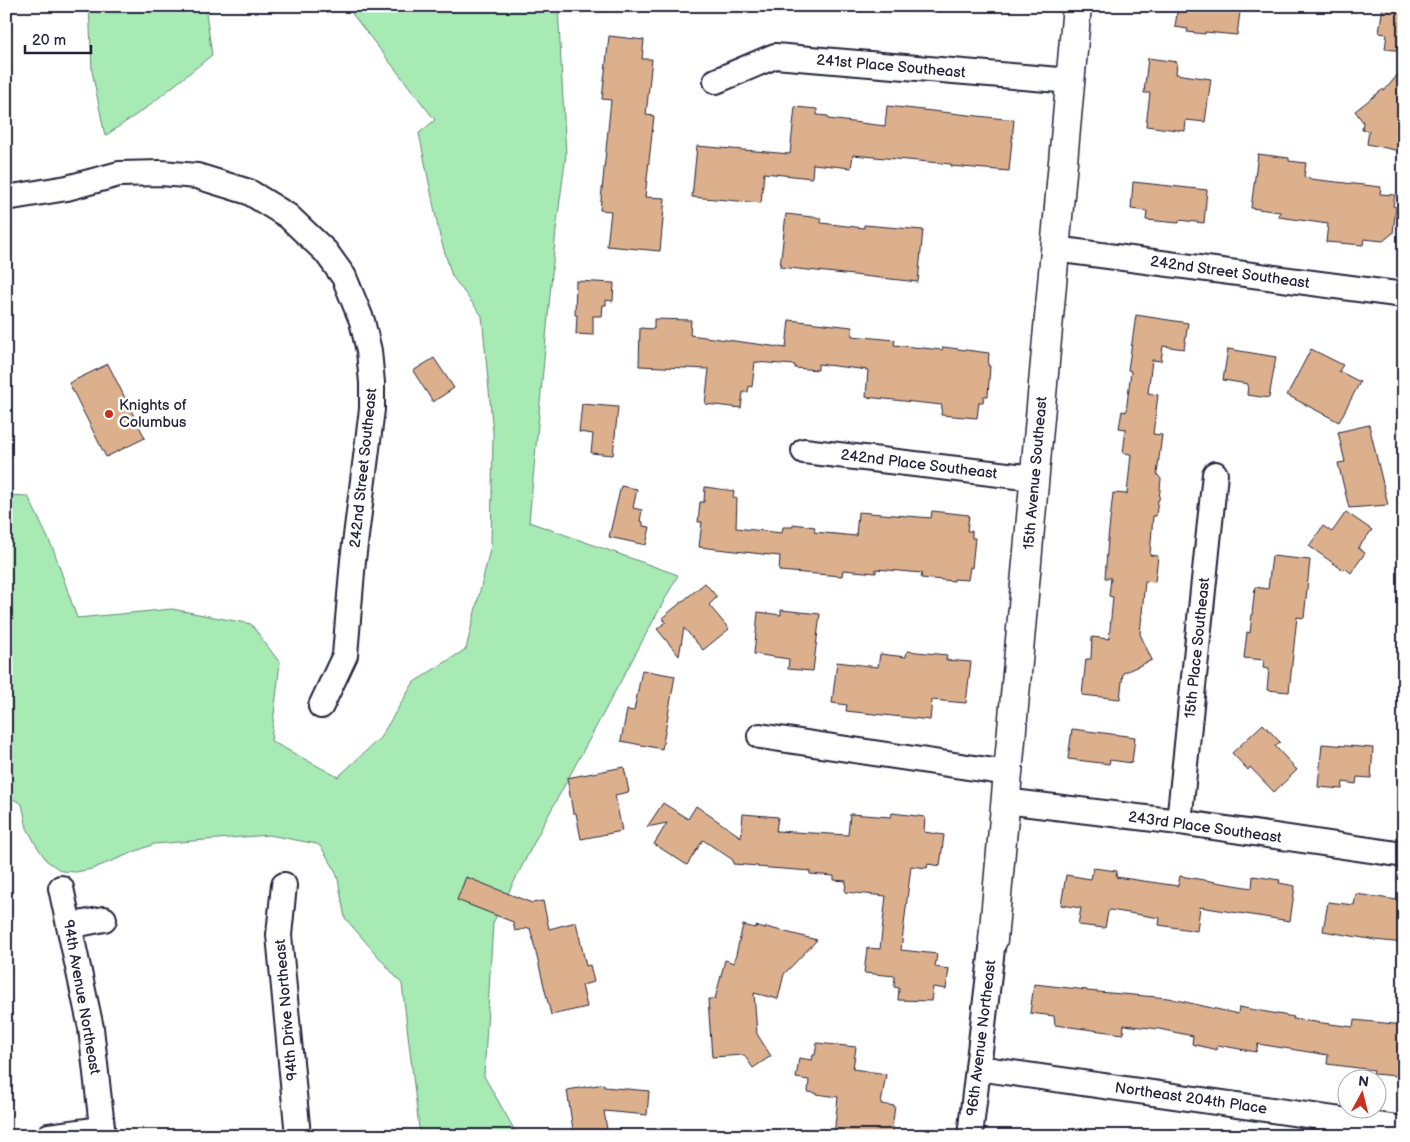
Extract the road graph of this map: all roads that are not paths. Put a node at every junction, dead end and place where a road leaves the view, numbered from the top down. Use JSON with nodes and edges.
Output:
{"nodes":[{"id":1,"x":1078,"y":6,"type":"edge"},
{"id":2,"x":716,"y":81,"type":"dead end"},
{"id":3,"x":1071,"y":81,"type":"junction"},
{"id":4,"x":6,"y":198,"type":"edge"},
{"id":5,"x":1055,"y":249,"type":"junction"},
{"id":6,"x":1404,"y":296,"type":"edge"},
{"id":7,"x":804,"y":451,"type":"dead end"},
{"id":8,"x":1215,"y":474,"type":"dead end"},
{"id":9,"x":1034,"y":478,"type":"junction"},
{"id":10,"x":321,"y":706,"type":"dead end"},
{"id":11,"x":760,"y":736,"type":"dead end"},
{"id":12,"x":1008,"y":773,"type":"junction"},
{"id":13,"x":1005,"y":801,"type":"junction"},
{"id":14,"x":1179,"y":822,"type":"junction"},
{"id":15,"x":1404,"y":855,"type":"edge"},
{"id":16,"x":284,"y":885,"type":"dead end"},
{"id":17,"x":62,"y":888,"type":"dead end"},
{"id":18,"x":104,"y":918,"type":"dead end"},
{"id":19,"x":70,"y":926,"type":"junction"},
{"id":20,"x":993,"y":940,"type":"joint"},
{"id":21,"x":978,"y":1068,"type":"junction"},
{"id":22,"x":1404,"y":1129,"type":"edge"},
{"id":23,"x":102,"y":1133,"type":"edge"},
{"id":24,"x":49,"y":1136,"type":"edge"},
{"id":25,"x":298,"y":1136,"type":"edge"},
{"id":26,"x":970,"y":1136,"type":"edge"}],
"edges":[{"from":1,"to":3,"type":"street","name":"15th Avenue Southeast"},
{"from":2,"to":3,"type":"street","name":"241st Place Southeast"},
{"from":3,"to":5,"type":"street","name":"15th Avenue Southeast"},
{"from":4,"to":10,"type":"street","name":"242nd Street Southeast"},
{"from":5,"to":6,"type":"street","name":"242nd Street Southeast"},
{"from":5,"to":9,"type":"street","name":"15th Avenue Southeast"},
{"from":7,"to":9,"type":"street","name":"242nd Place Southeast"},
{"from":8,"to":14,"type":"street","name":"15th Place Southeast"},
{"from":9,"to":12,"type":"street","name":"15th Avenue Southeast"},
{"from":11,"to":12,"type":"street"},
{"from":12,"to":13,"type":"street","name":"15th Avenue Southeast"},
{"from":13,"to":14,"type":"street","name":"243rd Place Southeast"},
{"from":13,"to":20,"type":"street","name":"15th Avenue Southeast"},
{"from":14,"to":15,"type":"street","name":"243rd Place Southeast"},
{"from":16,"to":25,"type":"street","name":"94th Drive Northeast"},
{"from":17,"to":19,"type":"street","name":"94th Avenue Northeast"},
{"from":18,"to":19,"type":"street"},
{"from":19,"to":23,"type":"street","name":"94th Avenue Northeast"},
{"from":20,"to":21,"type":"street","name":"96th Avenue Northeast"},
{"from":21,"to":22,"type":"street","name":"Northeast 204th Place"},
{"from":21,"to":26,"type":"street","name":"96th Avenue Northeast"},
{"from":23,"to":24,"type":"street"}]}
